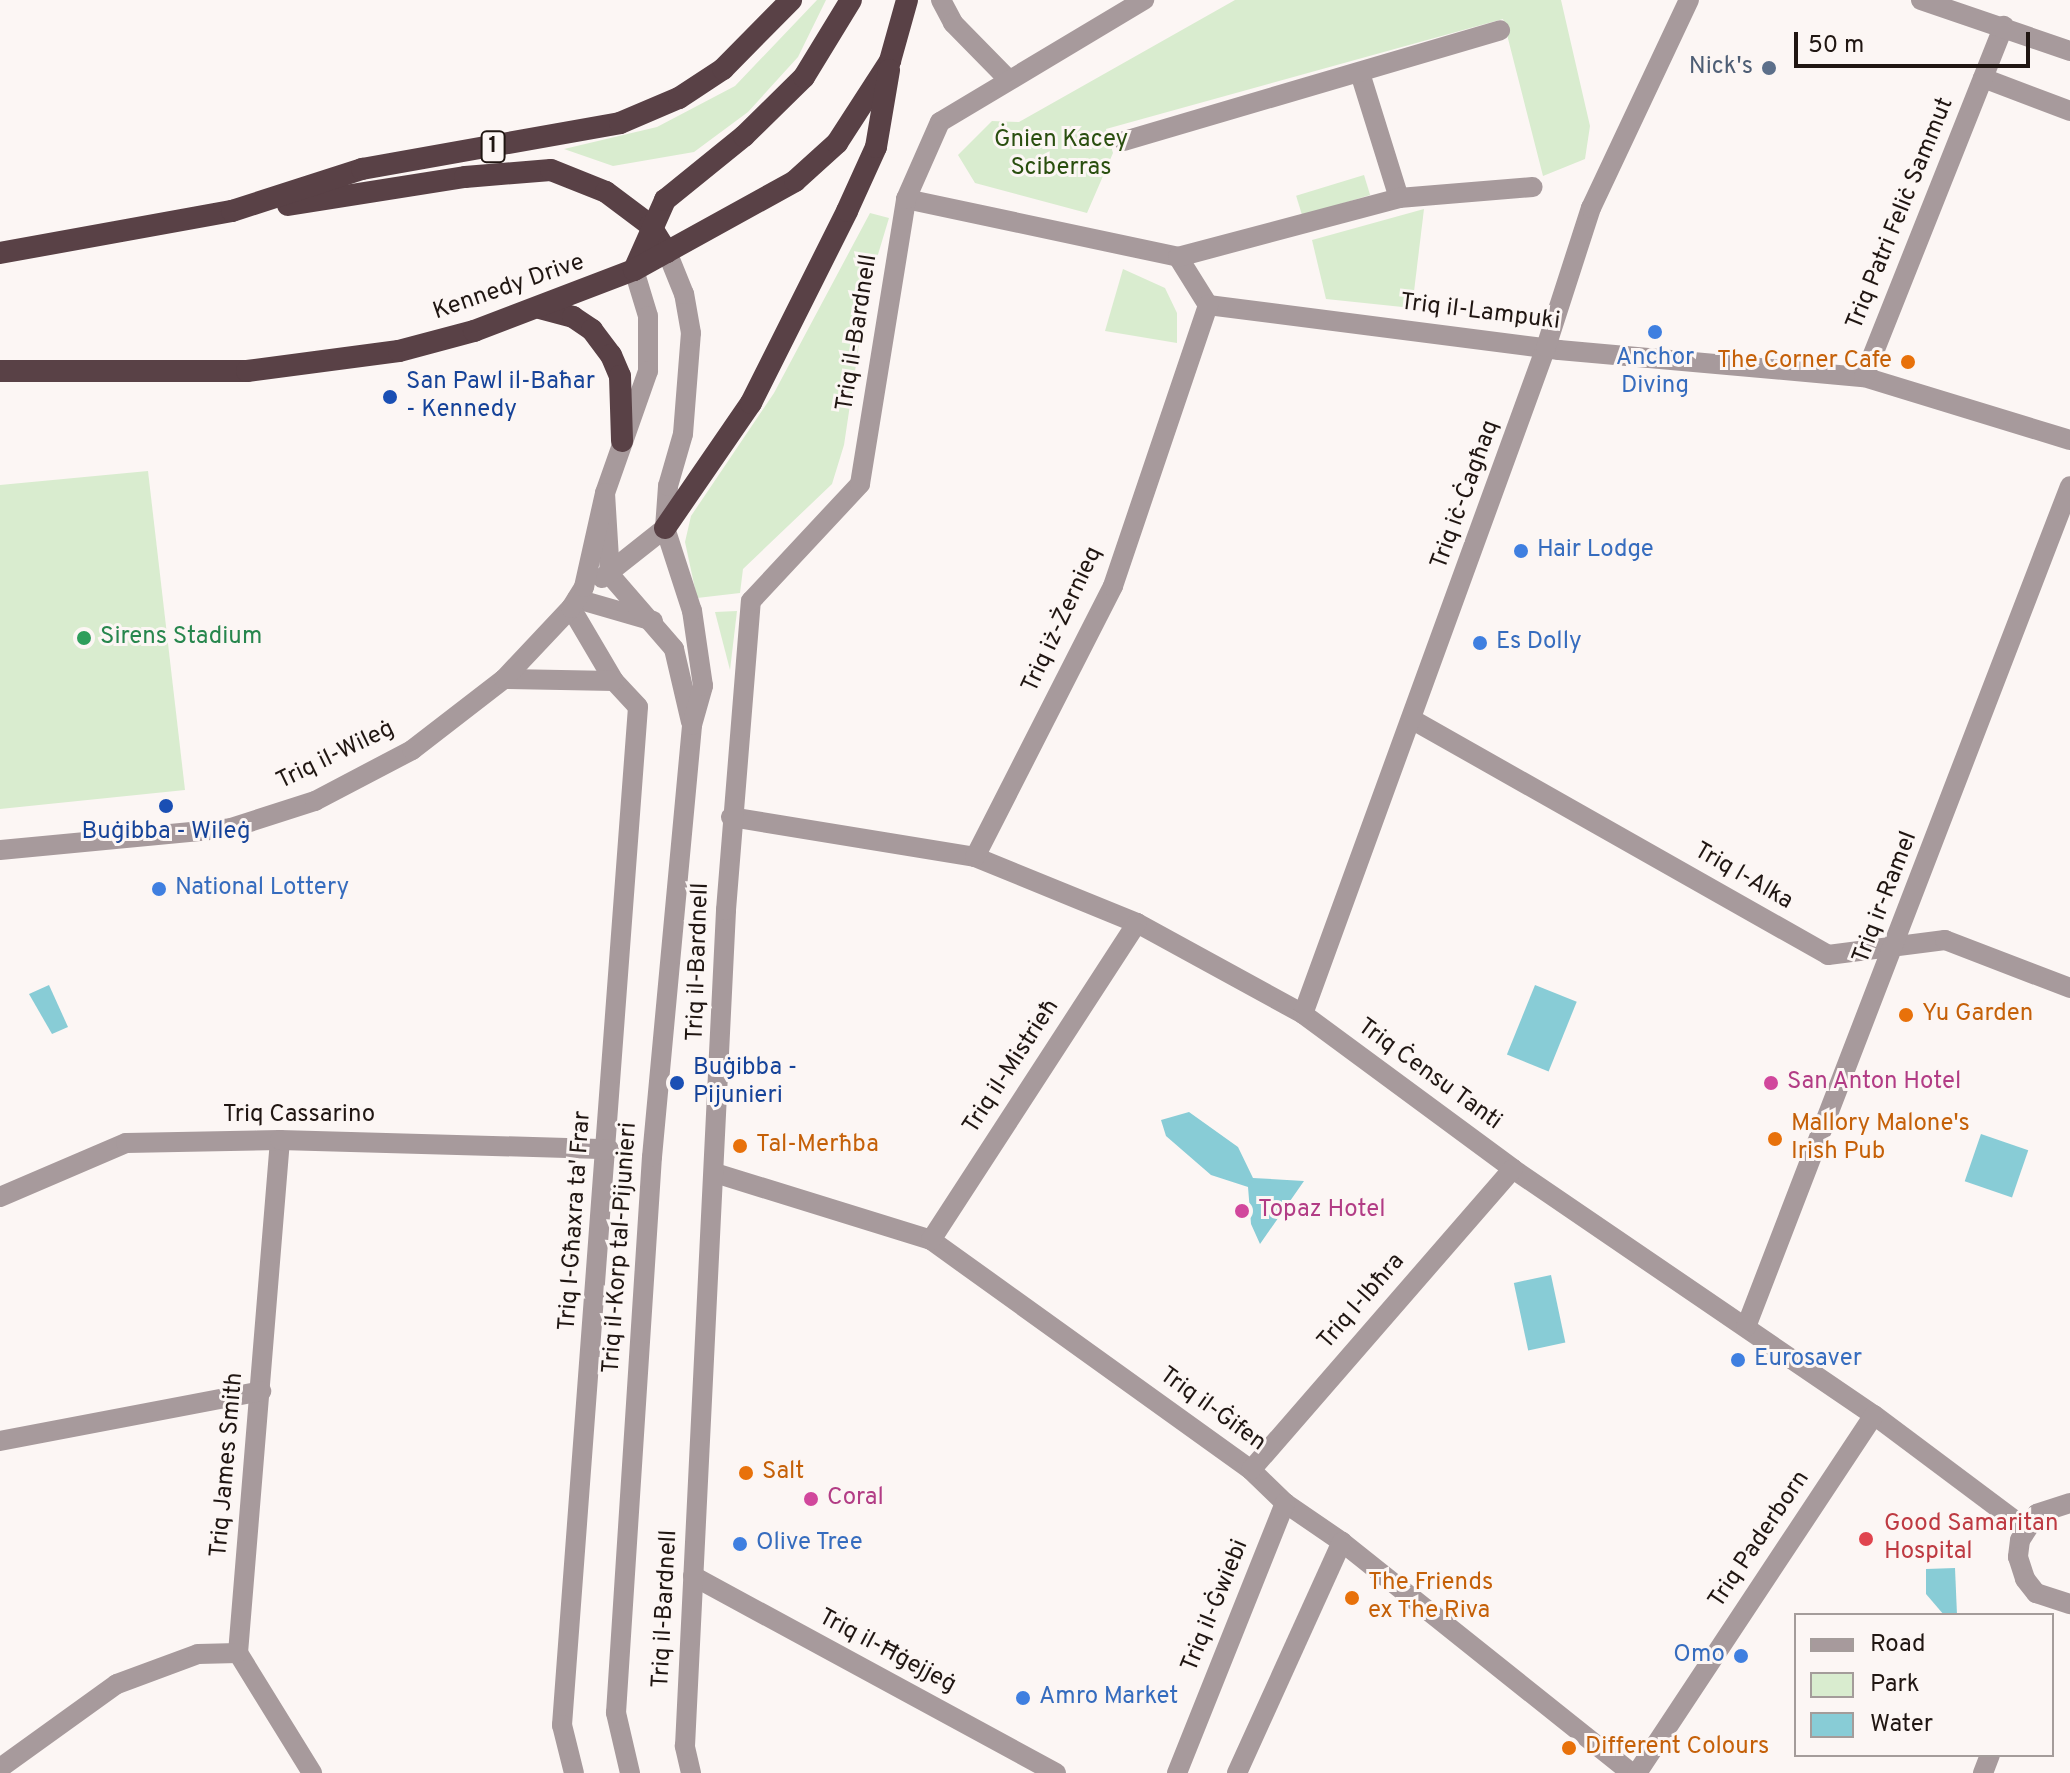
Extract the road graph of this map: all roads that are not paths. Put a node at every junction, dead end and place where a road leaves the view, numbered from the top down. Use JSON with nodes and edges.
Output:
{"nodes":[{"id":1,"x":791,"y":0,"type":"edge"},
{"id":2,"x":851,"y":0,"type":"edge"},
{"id":3,"x":907,"y":0,"type":"edge"},
{"id":4,"x":941,"y":0,"type":"edge"},
{"id":5,"x":1144,"y":0,"type":"edge"},
{"id":6,"x":1689,"y":0,"type":"edge"},
{"id":7,"x":1921,"y":0,"type":"edge"},
{"id":8,"x":2004,"y":26,"type":"junction"},
{"id":9,"x":1500,"y":30,"type":"dead end"},
{"id":10,"x":2070,"y":51,"type":"edge"},
{"id":11,"x":890,"y":61,"type":"junction"},
{"id":12,"x":1360,"y":73,"type":"junction"},
{"id":13,"x":1007,"y":78,"type":"junction"},
{"id":14,"x":1983,"y":78,"type":"junction"},
{"id":15,"x":2070,"y":111,"type":"edge"},
{"id":16,"x":1124,"y":141,"type":"dead end"},
{"id":17,"x":1533,"y":187,"type":"dead end"},
{"id":18,"x":1399,"y":198,"type":"junction"},
{"id":19,"x":906,"y":199,"type":"junction"},
{"id":20,"x":160,"y":225,"type":"junction"},
{"id":21,"x":650,"y":225,"type":"junction"},
{"id":22,"x":667,"y":252,"type":"junction"},
{"id":23,"x":0,"y":253,"type":"edge"},
{"id":24,"x":1178,"y":257,"type":"junction"},
{"id":25,"x":634,"y":270,"type":"junction"},
{"id":26,"x":1208,"y":305,"type":"junction"},
{"id":27,"x":540,"y":308,"type":"junction"},
{"id":28,"x":1546,"y":347,"type":"junction"},
{"id":29,"x":0,"y":371,"type":"edge"},
{"id":30,"x":1864,"y":377,"type":"junction"},
{"id":31,"x":2070,"y":440,"type":"edge"},
{"id":32,"x":622,"y":441,"type":"junction"},
{"id":33,"x":2070,"y":486,"type":"edge"},
{"id":34,"x":605,"y":493,"type":"junction"},
{"id":35,"x":665,"y":528,"type":"junction"},
{"id":36,"x":610,"y":575,"type":"junction"},
{"id":37,"x":577,"y":598,"type":"junction"},
{"id":38,"x":653,"y":621,"type":"junction"},
{"id":39,"x":504,"y":679,"type":"junction"},
{"id":40,"x":614,"y":681,"type":"junction"},
{"id":41,"x":1413,"y":720,"type":"junction"},
{"id":42,"x":692,"y":725,"type":"junction"},
{"id":43,"x":731,"y":817,"type":"junction"},
{"id":44,"x":0,"y":850,"type":"edge"},
{"id":45,"x":975,"y":857,"type":"junction"},
{"id":46,"x":1137,"y":923,"type":"junction"},
{"id":47,"x":1894,"y":949,"type":"junction"},
{"id":48,"x":2070,"y":988,"type":"edge"},
{"id":49,"x":1303,"y":1014,"type":"junction"},
{"id":50,"x":280,"y":1140,"type":"junction"},
{"id":51,"x":609,"y":1149,"type":"junction"},
{"id":52,"x":1513,"y":1169,"type":"junction"},
{"id":53,"x":715,"y":1173,"type":"junction"},
{"id":54,"x":0,"y":1197,"type":"edge"},
{"id":55,"x":931,"y":1240,"type":"junction"},
{"id":56,"x":1746,"y":1327,"type":"junction"},
{"id":57,"x":261,"y":1391,"type":"junction"},
{"id":58,"x":1874,"y":1415,"type":"junction"},
{"id":59,"x":0,"y":1441,"type":"edge"},
{"id":60,"x":1251,"y":1470,"type":"junction"},
{"id":61,"x":1285,"y":1503,"type":"junction"},
{"id":62,"x":2070,"y":1503,"type":"edge"},
{"id":63,"x":2025,"y":1528,"type":"junction"},
{"id":64,"x":1342,"y":1542,"type":"junction"},
{"id":65,"x":693,"y":1576,"type":"junction"},
{"id":66,"x":2057,"y":1607,"type":"edge"},
{"id":67,"x":238,"y":1653,"type":"junction"},
{"id":68,"x":0,"y":1768,"type":"edge"},
{"id":69,"x":312,"y":1773,"type":"edge"},
{"id":70,"x":574,"y":1773,"type":"edge"},
{"id":71,"x":630,"y":1773,"type":"edge"},
{"id":72,"x":691,"y":1773,"type":"edge"},
{"id":73,"x":1056,"y":1773,"type":"edge"},
{"id":74,"x":1177,"y":1773,"type":"edge"},
{"id":75,"x":1237,"y":1773,"type":"edge"},
{"id":76,"x":1634,"y":1773,"type":"edge"}],
"edges":[{"from":1,"to":20,"type":"highway","number":"1"},
{"from":2,"to":21,"type":"highway"},
{"from":3,"to":11,"type":"highway","name":"Kennedy Drive"},
{"from":4,"to":13,"type":"street"},
{"from":5,"to":13,"type":"street","name":"Triq il-Bardnell"},
{"from":6,"to":28,"type":"street","name":"Triq iċ-Ċagħaq"},
{"from":7,"to":8,"type":"street"},
{"from":8,"to":10,"type":"street"},
{"from":8,"to":14,"type":"street","name":"Triq Patri Feliċ Sammut"},
{"from":9,"to":12,"type":"street"},
{"from":11,"to":22,"type":"highway","name":"Kennedy Drive"},
{"from":11,"to":35,"type":"highway"},
{"from":12,"to":16,"type":"street"},
{"from":12,"to":18,"type":"street"},
{"from":13,"to":19,"type":"street","name":"Triq il-Bardnell"},
{"from":14,"to":15,"type":"street"},
{"from":14,"to":30,"type":"street","name":"Triq Patri Feliċ Sammut"},
{"from":17,"to":18,"type":"street"},
{"from":18,"to":24,"type":"street"},
{"from":19,"to":24,"type":"street"},
{"from":19,"to":43,"type":"street","name":"Triq il-Bardnell"},
{"from":20,"to":21,"type":"highway"},
{"from":20,"to":23,"type":"highway","number":"1"},
{"from":21,"to":22,"type":"highway"},
{"from":21,"to":25,"type":"highway"},
{"from":22,"to":25,"type":"highway","name":"Kennedy Drive"},
{"from":22,"to":35,"type":"street"},
{"from":24,"to":26,"type":"street"},
{"from":25,"to":27,"type":"highway","name":"Kennedy Drive"},
{"from":25,"to":32,"type":"street"},
{"from":26,"to":28,"type":"street","name":"Triq il-Lampuki"},
{"from":26,"to":45,"type":"street","name":"Triq iż-Żernieq"},
{"from":27,"to":29,"type":"highway","name":"Kennedy Drive"},
{"from":27,"to":32,"type":"highway"},
{"from":28,"to":30,"type":"street","name":"Triq il-Lampuki"},
{"from":28,"to":41,"type":"street","name":"Triq iċ-Ċagħaq"},
{"from":30,"to":31,"type":"street","name":"Triq il-Lampuki"},
{"from":32,"to":34,"type":"street"},
{"from":33,"to":47,"type":"street","name":"Triq ir-Ramel"},
{"from":34,"to":36,"type":"street"},
{"from":34,"to":37,"type":"street"},
{"from":35,"to":36,"type":"street","name":"Triq il-Wileġ"},
{"from":35,"to":42,"type":"street","name":"Triq il-Korp tal-Pijunieri"},
{"from":36,"to":37,"type":"street","name":"Triq il-Wileġ"},
{"from":36,"to":38,"type":"street","name":"Triq il-Korp tal-Pijunieri"},
{"from":37,"to":38,"type":"street"},
{"from":37,"to":39,"type":"street","name":"Triq il-Wileġ"},
{"from":37,"to":40,"type":"street","name":"Triq l-Għaxra ta' Frar"},
{"from":38,"to":42,"type":"street","name":"Triq il-Korp tal-Pijunieri"},
{"from":39,"to":40,"type":"street"},
{"from":39,"to":44,"type":"street","name":"Triq il-Wileġ"},
{"from":40,"to":51,"type":"street","name":"Triq l-Għaxra ta' Frar"},
{"from":41,"to":47,"type":"street","name":"Triq l-Alka"},
{"from":41,"to":49,"type":"street","name":"Triq iċ-Ċagħaq"},
{"from":42,"to":71,"type":"street","name":"Triq il-Korp tal-Pijunieri"},
{"from":43,"to":45,"type":"street","name":"Triq Ċensu Tanti"},
{"from":43,"to":53,"type":"street","name":"Triq il-Bardnell"},
{"from":45,"to":46,"type":"street","name":"Triq Ċensu Tanti"},
{"from":46,"to":49,"type":"street","name":"Triq Ċensu Tanti"},
{"from":46,"to":55,"type":"street","name":"Triq il-Mistrieħ"},
{"from":47,"to":48,"type":"street","name":"Triq l-Alka"},
{"from":47,"to":56,"type":"street","name":"Triq ir-Ramel"},
{"from":49,"to":52,"type":"street","name":"Triq Ċensu Tanti"},
{"from":50,"to":51,"type":"street","name":"Triq Cassarino"},
{"from":50,"to":54,"type":"street","name":"Triq Cassarino"},
{"from":50,"to":57,"type":"street","name":"Triq James Smith"},
{"from":51,"to":70,"type":"street","name":"Triq l-Għaxra ta' Frar"},
{"from":52,"to":56,"type":"street","name":"Triq Ċensu Tanti"},
{"from":52,"to":60,"type":"street","name":"Triq l-Ibħra"},
{"from":53,"to":55,"type":"street","name":"Triq il-Ġifen"},
{"from":53,"to":65,"type":"street","name":"Triq il-Bardnell"},
{"from":55,"to":60,"type":"street","name":"Triq il-Ġifen"},
{"from":56,"to":58,"type":"street","name":"Triq Ċensu Tanti"},
{"from":57,"to":59,"type":"street"},
{"from":57,"to":67,"type":"street","name":"Triq James Smith"},
{"from":58,"to":63,"type":"street","name":"Triq Ċensu Tanti"},
{"from":58,"to":76,"type":"street","name":"Triq Paderborn"},
{"from":60,"to":61,"type":"street","name":"Triq il-Ġifen"},
{"from":61,"to":64,"type":"street","name":"Triq il-Ġifen"},
{"from":61,"to":74,"type":"street","name":"Triq il-Ġwiebi"},
{"from":62,"to":63,"type":"street"},
{"from":63,"to":66,"type":"street"},
{"from":64,"to":75,"type":"street"},
{"from":64,"to":76,"type":"street","name":"Triq il-Ġifen"},
{"from":65,"to":72,"type":"street","name":"Triq il-Bardnell"},
{"from":65,"to":73,"type":"street","name":"Triq il-Ħġejjeġ"},
{"from":67,"to":68,"type":"street"},
{"from":67,"to":69,"type":"street"}]}
